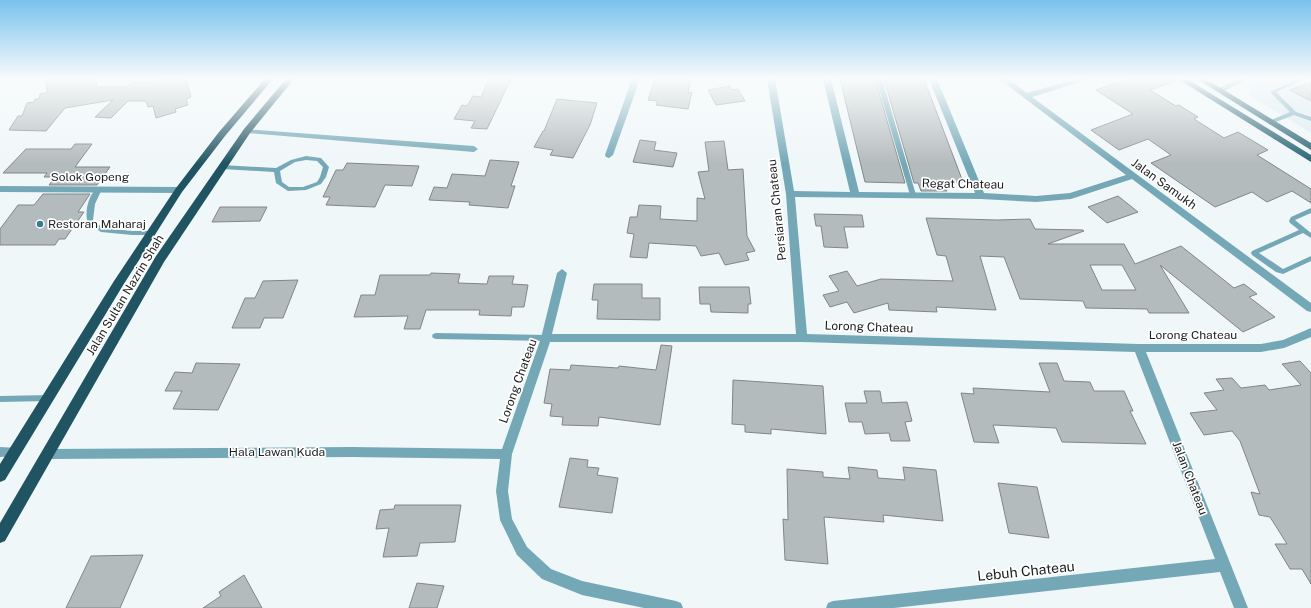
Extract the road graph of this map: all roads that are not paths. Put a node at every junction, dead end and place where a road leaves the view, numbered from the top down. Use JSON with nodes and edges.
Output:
{"nodes":[{"id":1,"x":245,"y":107,"type":"edge"},
{"id":2,"x":267,"y":107,"type":"edge"},
{"id":3,"x":626,"y":107,"type":"edge"},
{"id":4,"x":776,"y":107,"type":"edge"},
{"id":5,"x":834,"y":107,"type":"edge"},
{"id":6,"x":887,"y":107,"type":"edge"},
{"id":7,"x":945,"y":107,"type":"edge"},
{"id":8,"x":1041,"y":107,"type":"edge"},
{"id":9,"x":1227,"y":107,"type":"edge"},
{"id":10,"x":1233,"y":107,"type":"edge"},
{"id":11,"x":1247,"y":107,"type":"edge"},
{"id":12,"x":1288,"y":107,"type":"edge"},
{"id":13,"x":1294,"y":113,"type":"junction"},
{"id":14,"x":1311,"y":119,"type":"edge"},
{"id":15,"x":1271,"y":122,"type":"junction"},
{"id":16,"x":1255,"y":125,"type":"junction"},
{"id":17,"x":247,"y":131,"type":"junction"},
{"id":18,"x":1311,"y":147,"type":"edge"},
{"id":19,"x":474,"y":149,"type":"dead end"},
{"id":20,"x":609,"y":155,"type":"dead end"},
{"id":21,"x":1311,"y":159,"type":"edge"},
{"id":22,"x":222,"y":167,"type":"junction"},
{"id":23,"x":277,"y":170,"type":"junction"},
{"id":24,"x":1132,"y":176,"type":"junction"},
{"id":25,"x":0,"y":189,"type":"edge"},
{"id":26,"x":99,"y":189,"type":"junction"},
{"id":27,"x":179,"y":190,"type":"junction"},
{"id":28,"x":790,"y":194,"type":"junction"},
{"id":29,"x":854,"y":194,"type":"junction"},
{"id":30,"x":913,"y":195,"type":"junction"},
{"id":31,"x":981,"y":196,"type":"junction"},
{"id":32,"x":1311,"y":210,"type":"edge"},
{"id":33,"x":1303,"y":230,"type":"junction"},
{"id":34,"x":152,"y":233,"type":"junction"},
{"id":35,"x":1311,"y":236,"type":"edge"},
{"id":36,"x":1311,"y":258,"type":"edge"},
{"id":37,"x":562,"y":273,"type":"dead end"},
{"id":38,"x":1311,"y":308,"type":"edge"},
{"id":39,"x":1311,"y":332,"type":"edge"},
{"id":40,"x":436,"y":336,"type":"dead end"},
{"id":41,"x":546,"y":338,"type":"junction"},
{"id":42,"x":802,"y":338,"type":"junction"},
{"id":43,"x":1139,"y":348,"type":"junction"},
{"id":44,"x":49,"y":398,"type":"junction"},
{"id":45,"x":0,"y":400,"type":"edge"},
{"id":46,"x":0,"y":452,"type":"edge"},
{"id":47,"x":14,"y":452,"type":"junction"},
{"id":48,"x":48,"y":454,"type":"junction"},
{"id":49,"x":506,"y":454,"type":"junction"},
{"id":50,"x":0,"y":476,"type":"edge"},
{"id":51,"x":0,"y":536,"type":"edge"},
{"id":52,"x":1223,"y":565,"type":"junction"},
{"id":53,"x":676,"y":608,"type":"edge"},
{"id":54,"x":833,"y":608,"type":"edge"},
{"id":55,"x":1241,"y":608,"type":"edge"}],
"edges":[{"from":1,"to":27,"type":"highway","name":"Jalan Sultan Nazrin Shah"},
{"from":2,"to":17,"type":"highway","name":"Jalan Sultan Nazrin Shah"},
{"from":3,"to":20,"type":"street"},
{"from":4,"to":28,"type":"street","name":"Persiaran Chateau"},
{"from":5,"to":29,"type":"street"},
{"from":6,"to":30,"type":"lane"},
{"from":7,"to":31,"type":"street"},
{"from":8,"to":24,"type":"street","name":"Jalan Samukh"},
{"from":9,"to":16,"type":"main road"},
{"from":10,"to":16,"type":"main road"},
{"from":11,"to":15,"type":"main road"},
{"from":12,"to":13,"type":"lane"},
{"from":13,"to":14,"type":"lane"},
{"from":13,"to":15,"type":"lane"},
{"from":15,"to":18,"type":"main road"},
{"from":16,"to":21,"type":"main road"},
{"from":17,"to":19,"type":"street"},
{"from":17,"to":22,"type":"highway","name":"Jalan Sultan Nazrin Shah"},
{"from":22,"to":23,"type":"lane"},
{"from":22,"to":48,"type":"highway","name":"Jalan Sultan Nazrin Shah"},
{"from":23,"to":23,"type":"lane"},
{"from":24,"to":31,"type":"street","name":"Regat Chateau"},
{"from":24,"to":38,"type":"street","name":"Jalan Samukh"},
{"from":25,"to":26,"type":"street","name":"Solok Gopeng"},
{"from":26,"to":27,"type":"street","name":"Solok Gopeng"},
{"from":26,"to":34,"type":"lane"},
{"from":27,"to":34,"type":"highway","name":"Jalan Sultan Nazrin Shah"},
{"from":28,"to":29,"type":"street","name":"Regat Chateau"},
{"from":28,"to":42,"type":"street","name":"Persiaran Chateau"},
{"from":29,"to":30,"type":"street","name":"Regat Chateau"},
{"from":30,"to":31,"type":"street","name":"Regat Chateau"},
{"from":32,"to":33,"type":"lane"},
{"from":33,"to":35,"type":"lane"},
{"from":33,"to":36,"type":"lane"},
{"from":34,"to":44,"type":"highway","name":"Jalan Sultan Nazrin Shah"},
{"from":37,"to":41,"type":"street"},
{"from":39,"to":43,"type":"street","name":"Lorong Chateau"},
{"from":40,"to":41,"type":"lane"},
{"from":41,"to":42,"type":"street","name":"Lorong Chateau"},
{"from":41,"to":49,"type":"street","name":"Lorong Chateau"},
{"from":42,"to":43,"type":"street","name":"Lorong Chateau"},
{"from":43,"to":52,"type":"street","name":"Jalan Chateau"},
{"from":44,"to":45,"type":"lane"},
{"from":44,"to":47,"type":"highway","name":"Jalan Sultan Nazrin Shah"},
{"from":46,"to":47,"type":"street"},
{"from":47,"to":50,"type":"highway","name":"Jalan Sultan Nazrin Shah"},
{"from":48,"to":49,"type":"street","name":"Hala Lawan Kuda"},
{"from":48,"to":51,"type":"highway","name":"Jalan Sultan Nazrin Shah"},
{"from":49,"to":53,"type":"street"},
{"from":52,"to":54,"type":"street","name":"Lebuh Chateau"},
{"from":52,"to":55,"type":"street","name":"Jalan Chateau"}]}
